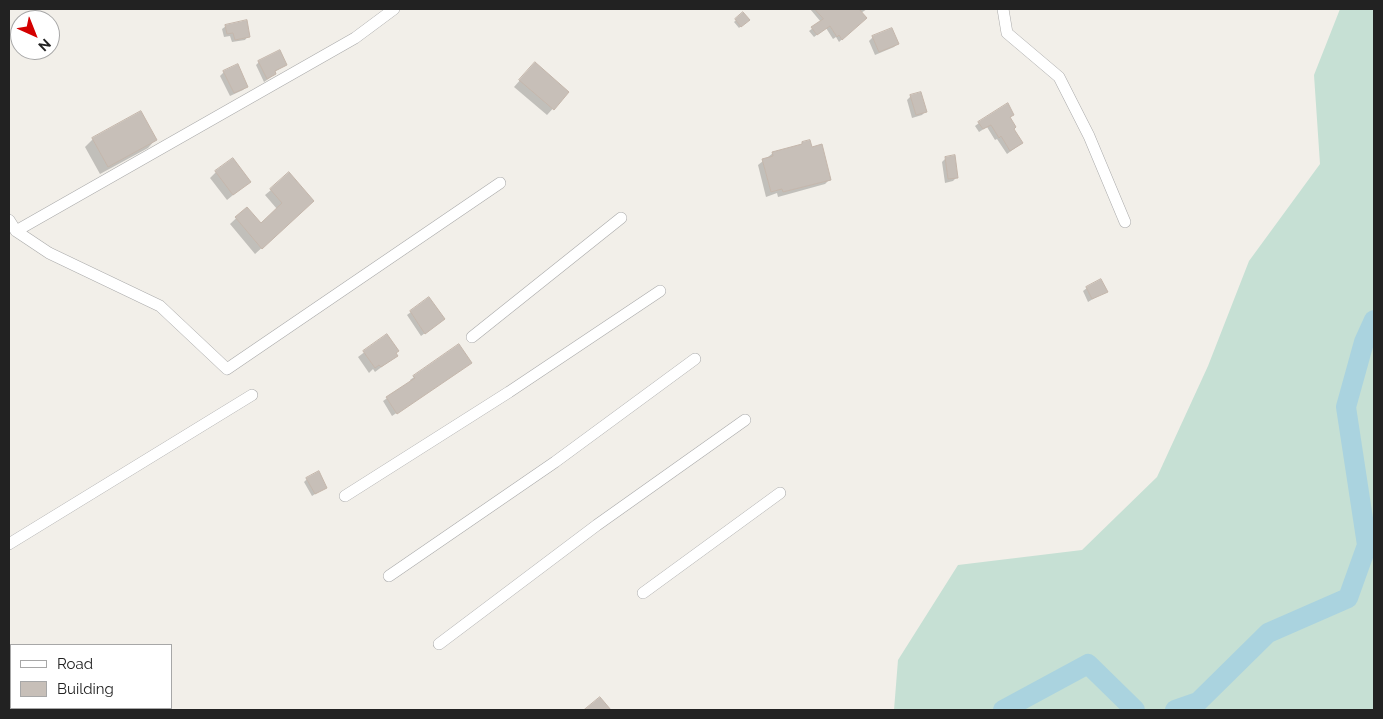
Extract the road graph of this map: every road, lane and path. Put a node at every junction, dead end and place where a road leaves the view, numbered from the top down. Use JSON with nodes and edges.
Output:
{"nodes":[{"id":1,"x":394,"y":9,"type":"edge"},
{"id":2,"x":1003,"y":9,"type":"edge"},
{"id":3,"x":500,"y":183,"type":"dead end"},
{"id":4,"x":621,"y":218,"type":"dead end"},
{"id":5,"x":9,"y":220,"type":"edge"},
{"id":6,"x":1125,"y":222,"type":"dead end"},
{"id":7,"x":16,"y":231,"type":"junction"},
{"id":8,"x":660,"y":291,"type":"dead end"},
{"id":9,"x":472,"y":337,"type":"dead end"},
{"id":10,"x":695,"y":359,"type":"dead end"},
{"id":11,"x":252,"y":395,"type":"dead end"},
{"id":12,"x":745,"y":420,"type":"dead end"},
{"id":13,"x":780,"y":493,"type":"dead end"},
{"id":14,"x":345,"y":496,"type":"dead end"},
{"id":15,"x":9,"y":544,"type":"edge"},
{"id":16,"x":389,"y":576,"type":"dead end"},
{"id":17,"x":643,"y":594,"type":"dead end"},
{"id":18,"x":438,"y":644,"type":"dead end"}],
"edges":[{"from":1,"to":7,"type":"street"},
{"from":2,"to":6,"type":"street"},
{"from":3,"to":7,"type":"street"},
{"from":4,"to":9,"type":"street"},
{"from":5,"to":7,"type":"street"},
{"from":8,"to":14,"type":"street"},
{"from":10,"to":16,"type":"street"},
{"from":11,"to":15,"type":"street"},
{"from":12,"to":18,"type":"street"},
{"from":13,"to":17,"type":"street"}]}
